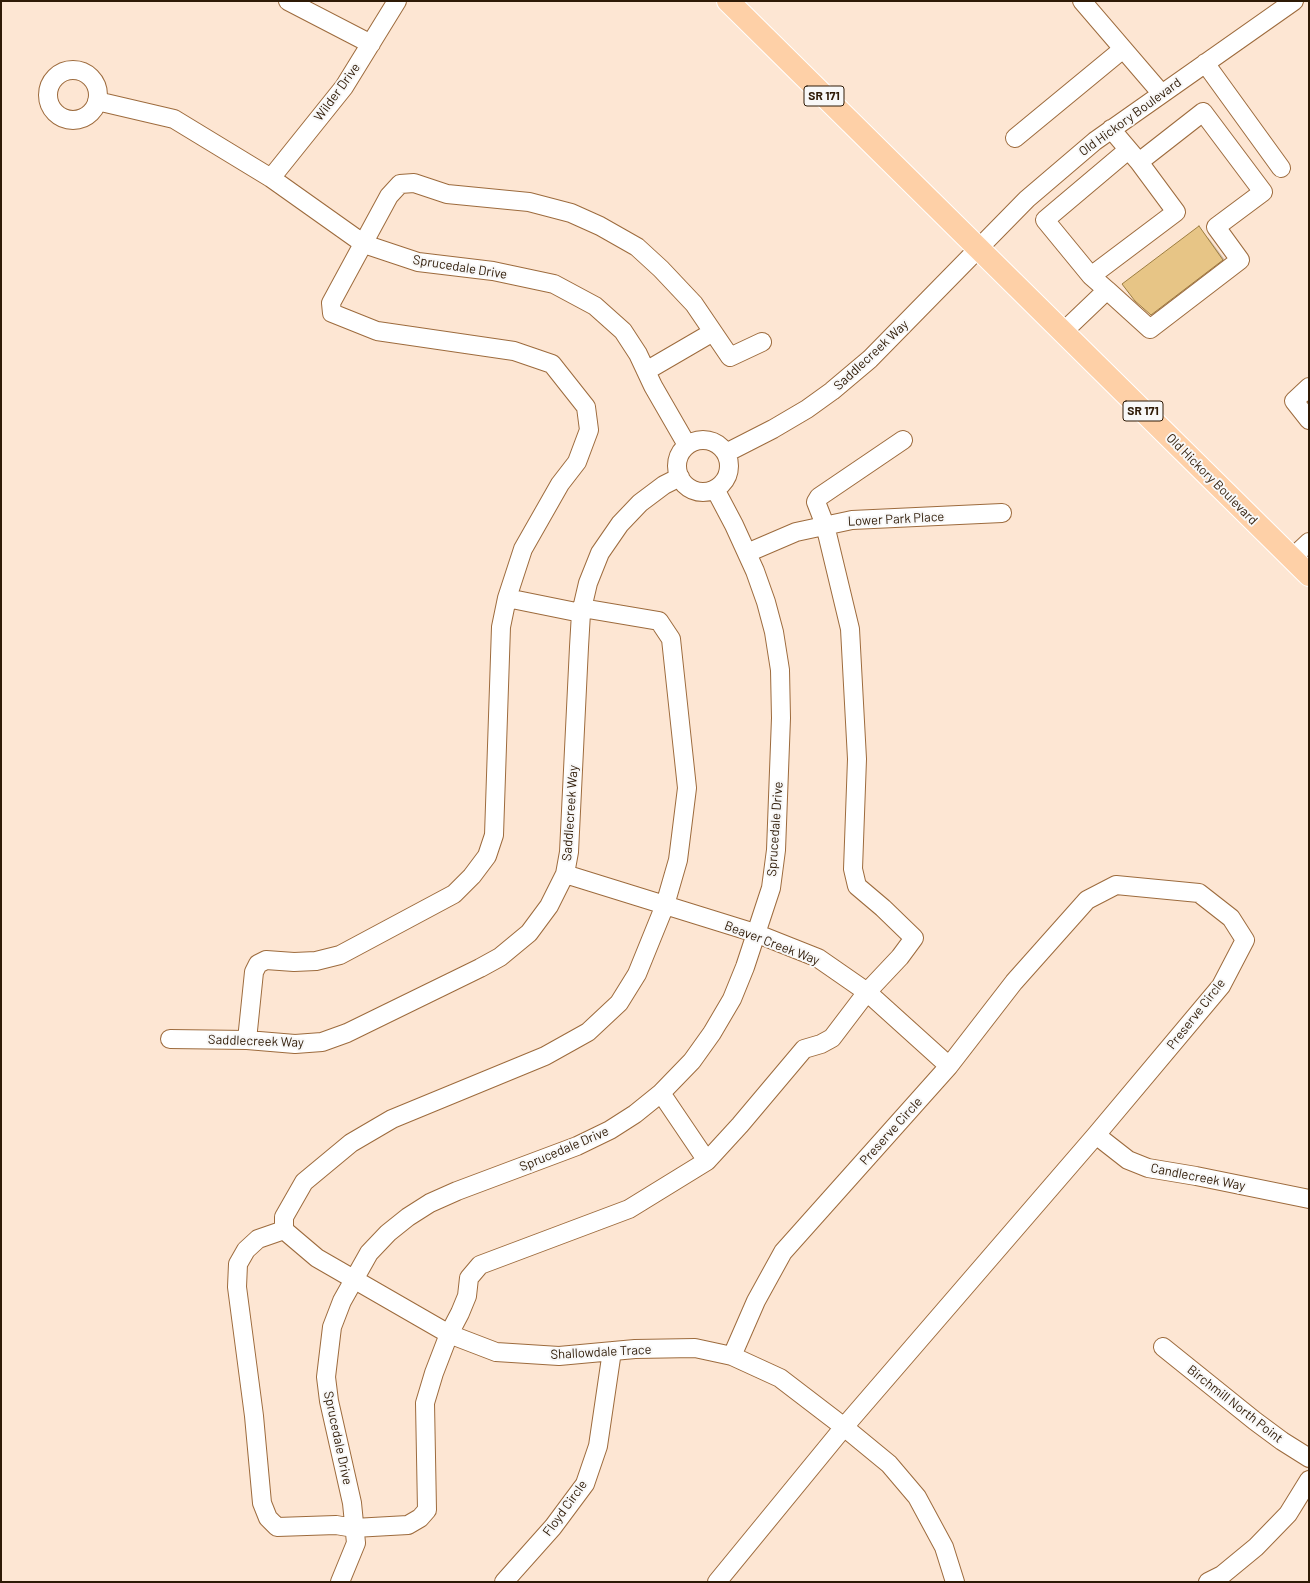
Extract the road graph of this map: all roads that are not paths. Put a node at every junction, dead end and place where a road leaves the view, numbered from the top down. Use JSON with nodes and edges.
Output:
{"nodes":[{"id":1,"x":288,"y":1,"type":"edge"},
{"id":2,"x":397,"y":1,"type":"edge"},
{"id":3,"x":728,"y":1,"type":"edge"},
{"id":4,"x":1082,"y":1,"type":"edge"},
{"id":5,"x":1294,"y":1,"type":"edge"},
{"id":6,"x":371,"y":44,"type":"junction"},
{"id":7,"x":1123,"y":49,"type":"junction"},
{"id":8,"x":1205,"y":63,"type":"junction"},
{"id":9,"x":1161,"y":94,"type":"junction"},
{"id":10,"x":97,"y":101,"type":"dead end"},
{"id":11,"x":1111,"y":129,"type":"junction"},
{"id":12,"x":1015,"y":138,"type":"dead end"},
{"id":13,"x":1133,"y":156,"type":"junction"},
{"id":14,"x":1281,"y":168,"type":"dead end"},
{"id":15,"x":271,"y":178,"type":"junction"},
{"id":16,"x":364,"y":244,"type":"junction"},
{"id":17,"x":978,"y":248,"type":"junction"},
{"id":18,"x":1091,"y":276,"type":"junction"},
{"id":19,"x":1107,"y":290,"type":"junction"},
{"id":20,"x":713,"y":332,"type":"junction"},
{"id":21,"x":1063,"y":332,"type":"junction"},
{"id":22,"x":762,"y":342,"type":"dead end"},
{"id":23,"x":646,"y":371,"type":"junction"},
{"id":24,"x":1309,"y":387,"type":"edge"},
{"id":25,"x":1309,"y":420,"type":"edge"},
{"id":26,"x":903,"y":440,"type":"dead end"},
{"id":27,"x":687,"y":445,"type":"junction"},
{"id":28,"x":726,"y":453,"type":"junction"},
{"id":29,"x":680,"y":477,"type":"junction"},
{"id":30,"x":715,"y":489,"type":"junction"},
{"id":31,"x":1002,"y":513,"type":"dead end"},
{"id":32,"x":825,"y":525,"type":"junction"},
{"id":33,"x":1309,"y":542,"type":"edge"},
{"id":34,"x":747,"y":553,"type":"junction"},
{"id":35,"x":1292,"y":558,"type":"junction"},
{"id":36,"x":1309,"y":575,"type":"edge"},
{"id":37,"x":508,"y":598,"type":"junction"},
{"id":38,"x":582,"y":610,"type":"junction"},
{"id":39,"x":565,"y":874,"type":"junction"},
{"id":40,"x":665,"y":905,"type":"junction"},
{"id":41,"x":755,"y":933,"type":"junction"},
{"id":42,"x":867,"y":992,"type":"junction"},
{"id":43,"x":170,"y":1039,"type":"dead end"},
{"id":44,"x":247,"y":1040,"type":"junction"},
{"id":45,"x":949,"y":1066,"type":"junction"},
{"id":46,"x":661,"y":1093,"type":"junction"},
{"id":47,"x":1096,"y":1136,"type":"junction"},
{"id":48,"x":707,"y":1161,"type":"junction"},
{"id":49,"x":1309,"y":1199,"type":"edge"},
{"id":50,"x":284,"y":1230,"type":"junction"},
{"id":51,"x":353,"y":1278,"type":"junction"},
{"id":52,"x":449,"y":1334,"type":"junction"},
{"id":53,"x":1163,"y":1348,"type":"dead end"},
{"id":54,"x":612,"y":1351,"type":"junction"},
{"id":55,"x":732,"y":1356,"type":"junction"},
{"id":56,"x":844,"y":1427,"type":"junction"},
{"id":57,"x":1309,"y":1458,"type":"edge"},
{"id":58,"x":1309,"y":1480,"type":"edge"},
{"id":59,"x":354,"y":1528,"type":"junction"},
{"id":60,"x":340,"y":1582,"type":"edge"},
{"id":61,"x":504,"y":1582,"type":"edge"},
{"id":62,"x":717,"y":1582,"type":"edge"},
{"id":63,"x":955,"y":1582,"type":"edge"},
{"id":64,"x":1208,"y":1582,"type":"edge"}],
"edges":[{"from":1,"to":6,"type":"street"},
{"from":2,"to":6,"type":"street","name":"Wilder Drive"},
{"from":3,"to":17,"type":"main road","name":"Old Hickory Boulevard","number":"SR 171"},
{"from":4,"to":7,"type":"street"},
{"from":5,"to":8,"type":"street","name":"Old Hickory Boulevard"},
{"from":6,"to":15,"type":"street","name":"Wilder Drive"},
{"from":7,"to":9,"type":"street"},
{"from":7,"to":12,"type":"street"},
{"from":8,"to":9,"type":"street","name":"Old Hickory Boulevard"},
{"from":8,"to":14,"type":"street"},
{"from":9,"to":11,"type":"street","name":"Old Hickory Boulevard"},
{"from":10,"to":15,"type":"street","name":"Sprucedale Drive"},
{"from":11,"to":13,"type":"street"},
{"from":11,"to":17,"type":"street","name":"Old Hickory Boulevard"},
{"from":13,"to":18,"type":"street"},
{"from":13,"to":18,"type":"street"},
{"from":13,"to":19,"type":"street"},
{"from":15,"to":16,"type":"street","name":"Sprucedale Drive"},
{"from":16,"to":20,"type":"street"},
{"from":16,"to":23,"type":"street","name":"Sprucedale Drive"},
{"from":16,"to":37,"type":"street"},
{"from":17,"to":21,"type":"main road","name":"Old Hickory Boulevard","number":"SR 171"},
{"from":17,"to":28,"type":"street","name":"Saddlecreek Way"},
{"from":18,"to":19,"type":"street"},
{"from":19,"to":21,"type":"street"},
{"from":20,"to":22,"type":"street"},
{"from":20,"to":23,"type":"street"},
{"from":21,"to":35,"type":"main road","name":"Old Hickory Boulevard","number":"SR 171"},
{"from":23,"to":27,"type":"street","name":"Sprucedale Drive"},
{"from":24,"to":25,"type":"street"},
{"from":26,"to":32,"type":"street"},
{"from":27,"to":28,"type":"street"},
{"from":27,"to":29,"type":"street"},
{"from":28,"to":30,"type":"street"},
{"from":29,"to":30,"type":"street"},
{"from":29,"to":38,"type":"street","name":"Saddlecreek Way"},
{"from":30,"to":34,"type":"street","name":"Sprucedale Drive"},
{"from":31,"to":32,"type":"street","name":"Lower Park Place"},
{"from":32,"to":34,"type":"street","name":"Lower Park Place"},
{"from":32,"to":42,"type":"street"},
{"from":33,"to":35,"type":"street"},
{"from":34,"to":41,"type":"street","name":"Sprucedale Drive"},
{"from":35,"to":36,"type":"main road","name":"Old Hickory Boulevard","number":"SR 171"},
{"from":37,"to":38,"type":"street"},
{"from":37,"to":44,"type":"street"},
{"from":38,"to":39,"type":"street","name":"Saddlecreek Way"},
{"from":38,"to":40,"type":"street"},
{"from":39,"to":40,"type":"street","name":"Beaver Creek Way"},
{"from":39,"to":44,"type":"street","name":"Saddlecreek Way"},
{"from":40,"to":41,"type":"street","name":"Beaver Creek Way"},
{"from":40,"to":50,"type":"street"},
{"from":41,"to":42,"type":"street","name":"Beaver Creek Way"},
{"from":41,"to":46,"type":"street","name":"Sprucedale Drive"},
{"from":42,"to":45,"type":"street","name":"Beaver Creek Way"},
{"from":42,"to":48,"type":"street"},
{"from":43,"to":44,"type":"street","name":"Saddlecreek Way"},
{"from":45,"to":47,"type":"street","name":"Preserve Circle"},
{"from":45,"to":55,"type":"street","name":"Preserve Circle"},
{"from":46,"to":48,"type":"street"},
{"from":46,"to":51,"type":"street","name":"Sprucedale Drive"},
{"from":47,"to":49,"type":"street","name":"Candlecreek Way"},
{"from":47,"to":56,"type":"street","name":"Preserve Circle"},
{"from":48,"to":52,"type":"street"},
{"from":50,"to":51,"type":"street","name":"Shallowdale Trace"},
{"from":50,"to":59,"type":"street"},
{"from":51,"to":52,"type":"street","name":"Shallowdale Trace"},
{"from":51,"to":59,"type":"street","name":"Sprucedale Drive"},
{"from":52,"to":54,"type":"street","name":"Shallowdale Trace"},
{"from":52,"to":59,"type":"street"},
{"from":53,"to":57,"type":"street","name":"Birchmill North Point"},
{"from":54,"to":55,"type":"street","name":"Shallowdale Trace"},
{"from":54,"to":61,"type":"street","name":"Floyd Circle"},
{"from":55,"to":56,"type":"street","name":"Shallowdale Trace"},
{"from":56,"to":62,"type":"street"},
{"from":56,"to":63,"type":"street","name":"Shallowdale Trace"},
{"from":58,"to":64,"type":"street"},
{"from":59,"to":60,"type":"street","name":"Sprucedale Drive"}]}
